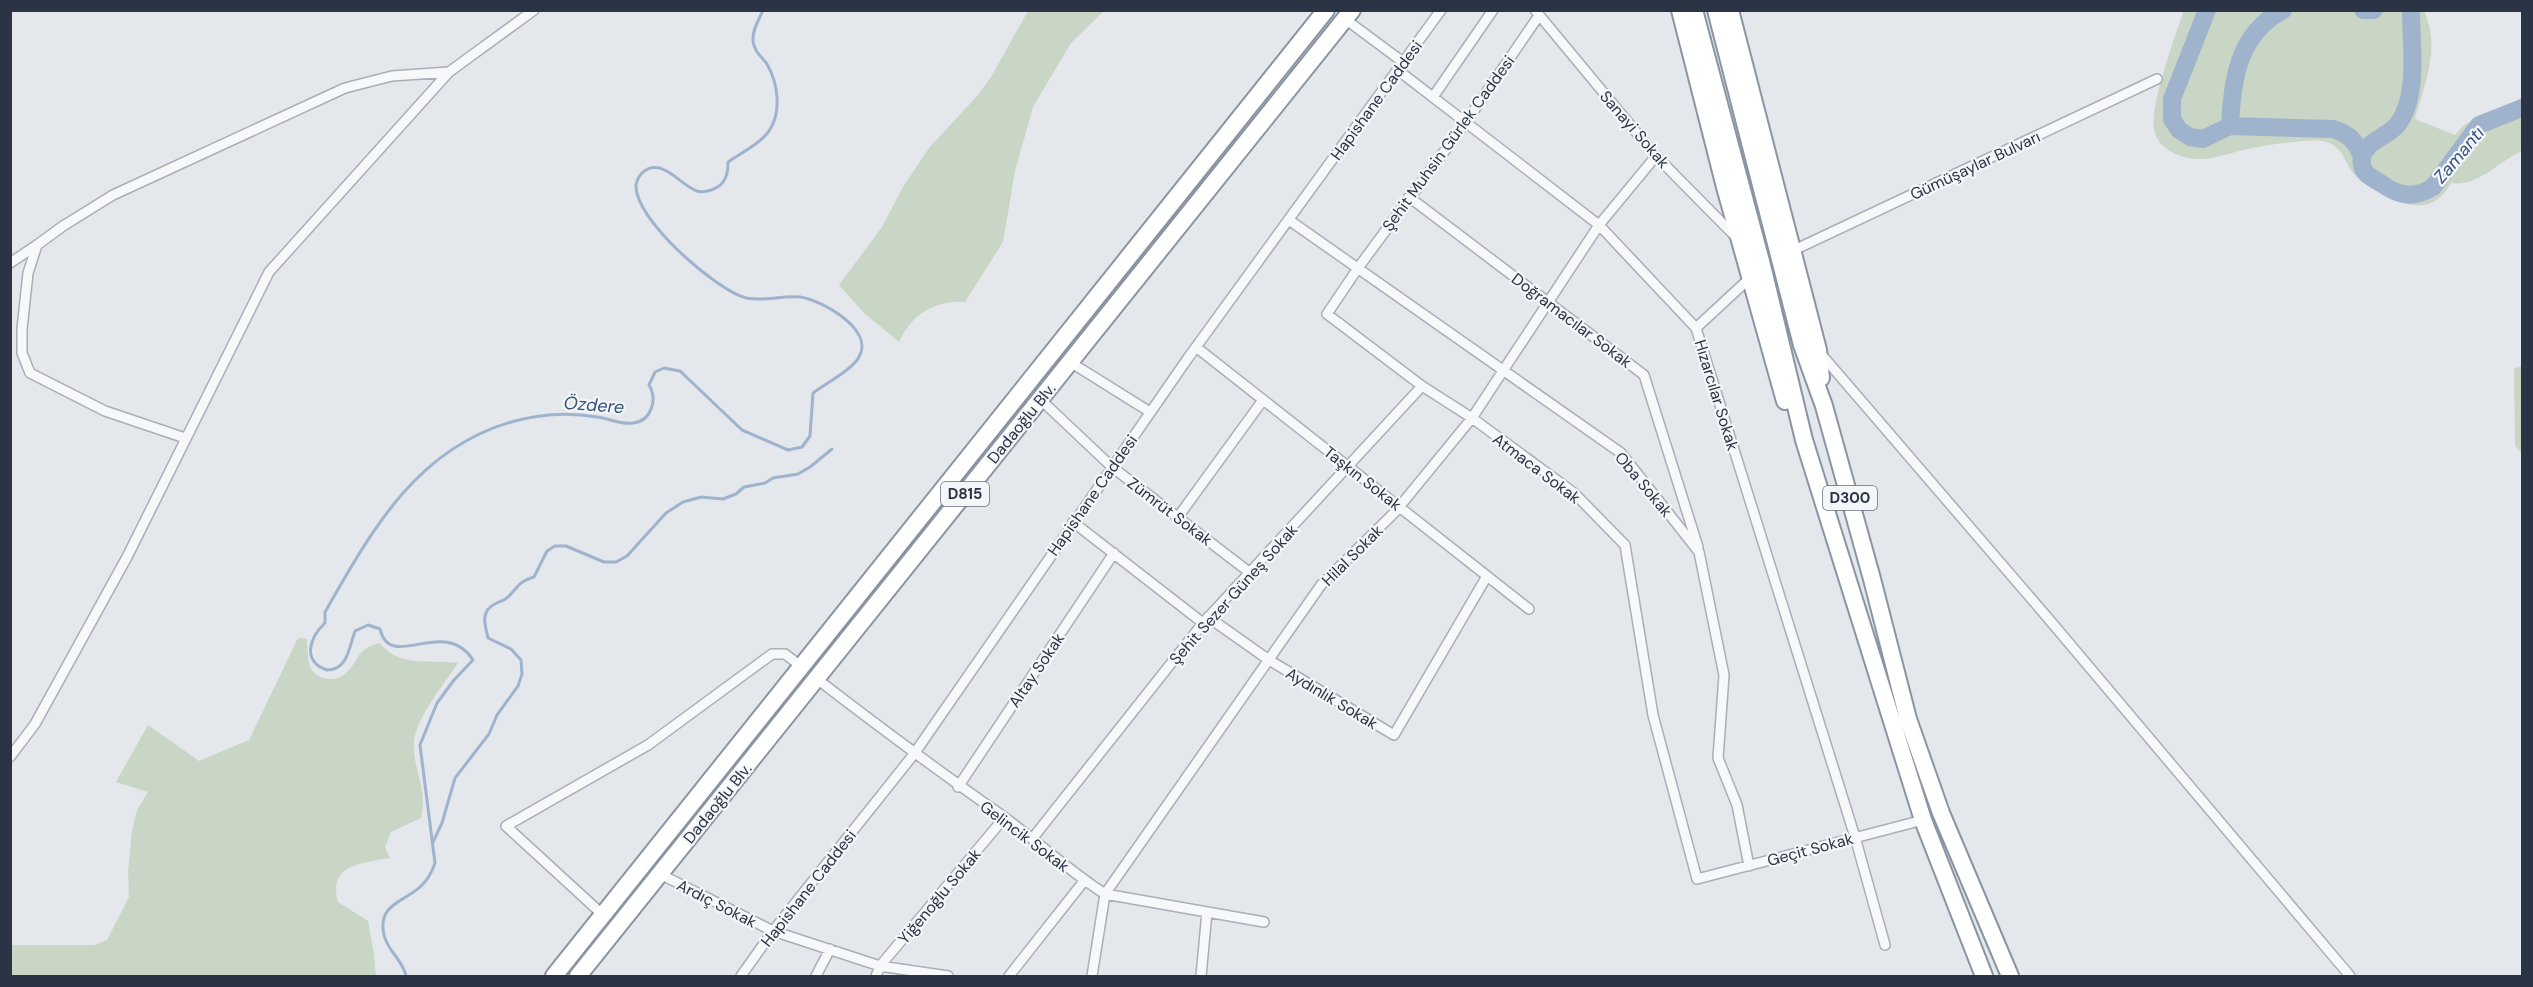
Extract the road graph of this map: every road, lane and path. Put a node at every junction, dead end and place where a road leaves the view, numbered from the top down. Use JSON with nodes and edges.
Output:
{"nodes":[{"id":1,"x":534,"y":10,"type":"edge"},
{"id":2,"x":1326,"y":10,"type":"edge"},
{"id":3,"x":1441,"y":10,"type":"edge"},
{"id":4,"x":1492,"y":10,"type":"edge"},
{"id":5,"x":1680,"y":10,"type":"edge"},
{"id":6,"x":1694,"y":10,"type":"edge"},
{"id":7,"x":1716,"y":10,"type":"edge"},
{"id":8,"x":1730,"y":10,"type":"edge"},
{"id":9,"x":1537,"y":14,"type":"edge"},
{"id":10,"x":1348,"y":15,"type":"edge"},
{"id":11,"x":1401,"y":66,"type":"junction"},
{"id":12,"x":449,"y":72,"type":"junction"},
{"id":13,"x":2157,"y":79,"type":"dead end"},
{"id":14,"x":1433,"y":97,"type":"junction"},
{"id":15,"x":1466,"y":122,"type":"junction"},
{"id":16,"x":1656,"y":156,"type":"junction"},
{"id":17,"x":1409,"y":197,"type":"junction"},
{"id":18,"x":1289,"y":219,"type":"junction"},
{"id":19,"x":1599,"y":225,"type":"junction"},
{"id":20,"x":1741,"y":242,"type":"junction"},
{"id":21,"x":38,"y":245,"type":"junction"},
{"id":22,"x":1792,"y":251,"type":"junction"},
{"id":23,"x":10,"y":263,"type":"edge"},
{"id":24,"x":1358,"y":268,"type":"junction"},
{"id":25,"x":1751,"y":277,"type":"junction"},
{"id":26,"x":1548,"y":302,"type":"junction"},
{"id":27,"x":1696,"y":328,"type":"junction"},
{"id":28,"x":1196,"y":347,"type":"junction"},
{"id":29,"x":1818,"y":350,"type":"junction"},
{"id":30,"x":1070,"y":362,"type":"junction"},
{"id":31,"x":1503,"y":370,"type":"junction"},
{"id":32,"x":1422,"y":386,"type":"junction"},
{"id":33,"x":1041,"y":399,"type":"junction"},
{"id":34,"x":1263,"y":400,"type":"junction"},
{"id":35,"x":1824,"y":406,"type":"junction"},
{"id":36,"x":1150,"y":412,"type":"junction"},
{"id":37,"x":1472,"y":418,"type":"junction"},
{"id":38,"x":185,"y":438,"type":"junction"},
{"id":39,"x":1804,"y":441,"type":"junction"},
{"id":40,"x":1112,"y":467,"type":"junction"},
{"id":41,"x":1349,"y":467,"type":"junction"},
{"id":42,"x":1399,"y":507,"type":"junction"},
{"id":43,"x":1178,"y":517,"type":"junction"},
{"id":44,"x":1073,"y":522,"type":"junction"},
{"id":45,"x":1699,"y":552,"type":"junction"},
{"id":46,"x":1114,"y":553,"type":"junction"},
{"id":47,"x":1249,"y":572,"type":"junction"},
{"id":48,"x":1487,"y":576,"type":"junction"},
{"id":49,"x":1529,"y":609,"type":"dead end"},
{"id":50,"x":1205,"y":620,"type":"junction"},
{"id":51,"x":1269,"y":660,"type":"junction"},
{"id":52,"x":801,"y":667,"type":"junction"},
{"id":53,"x":817,"y":679,"type":"junction"},
{"id":54,"x":914,"y":754,"type":"junction"},
{"id":55,"x":10,"y":757,"type":"edge"},
{"id":56,"x":958,"y":787,"type":"junction"},
{"id":57,"x":1004,"y":818,"type":"junction"},
{"id":58,"x":1923,"y":820,"type":"junction"},
{"id":59,"x":1855,"y":837,"type":"junction"},
{"id":60,"x":1032,"y":839,"type":"junction"},
{"id":61,"x":1749,"y":866,"type":"junction"},
{"id":62,"x":660,"y":874,"type":"junction"},
{"id":63,"x":1697,"y":879,"type":"joint"},
{"id":64,"x":1084,"y":881,"type":"junction"},
{"id":65,"x":1106,"y":894,"type":"junction"},
{"id":66,"x":1207,"y":912,"type":"junction"},
{"id":67,"x":603,"y":915,"type":"junction"},
{"id":68,"x":1264,"y":922,"type":"dead end"},
{"id":69,"x":773,"y":931,"type":"junction"},
{"id":70,"x":1885,"y":945,"type":"dead end"},
{"id":71,"x":830,"y":949,"type":"junction"},
{"id":72,"x":880,"y":966,"type":"junction"},
{"id":73,"x":554,"y":976,"type":"edge"},
{"id":74,"x":578,"y":976,"type":"edge"},
{"id":75,"x":741,"y":976,"type":"edge"},
{"id":76,"x":816,"y":976,"type":"edge"},
{"id":77,"x":876,"y":976,"type":"edge"},
{"id":78,"x":948,"y":976,"type":"edge"},
{"id":79,"x":1010,"y":976,"type":"edge"},
{"id":80,"x":1092,"y":976,"type":"edge"},
{"id":81,"x":1201,"y":976,"type":"edge"},
{"id":82,"x":1984,"y":976,"type":"edge"},
{"id":83,"x":2010,"y":976,"type":"edge"},
{"id":84,"x":2350,"y":976,"type":"edge"}],
"edges":[{"from":1,"to":12,"type":"street"},
{"from":2,"to":52,"type":"highway","name":"Dadaoğlu Blv.","number":"D815"},
{"from":3,"to":11,"type":"street","name":"Hapishane Caddesi"},
{"from":4,"to":14,"type":"street"},
{"from":5,"to":20,"type":"highway"},
{"from":6,"to":39,"type":"highway","number":"D300"},
{"from":7,"to":35,"type":"highway","number":"D300"},
{"from":8,"to":22,"type":"highway"},
{"from":9,"to":15,"type":"street","name":"Şehit Muhsin Gürlek Caddesi"},
{"from":9,"to":16,"type":"street","name":"Sanayi Sokak"},
{"from":10,"to":11,"type":"street","name":"Hızarcılar Sokak"},
{"from":10,"to":30,"type":"highway","name":"Dadaoğlu Blv.","number":"D815"},
{"from":11,"to":14,"type":"street","name":"Hızarcılar Sokak"},
{"from":11,"to":18,"type":"street","name":"Hapishane Caddesi"},
{"from":12,"to":21,"type":"street"},
{"from":12,"to":38,"type":"street"},
{"from":13,"to":22,"type":"street","name":"Gümüşaylar Bulvarı"},
{"from":14,"to":15,"type":"street","name":"Hızarcılar Sokak"},
{"from":15,"to":17,"type":"street","name":"Şehit Muhsin Gürlek Caddesi"},
{"from":15,"to":19,"type":"street","name":"Hızarcılar Sokak"},
{"from":16,"to":19,"type":"street","name":"Hilal Sokak"},
{"from":16,"to":20,"type":"street","name":"Sanayi Sokak"},
{"from":17,"to":24,"type":"street","name":"Şehit Muhsin Gürlek Caddesi"},
{"from":17,"to":26,"type":"street","name":"Doğramacılar Sokak"},
{"from":18,"to":24,"type":"street","name":"Oba Sokak"},
{"from":18,"to":28,"type":"street","name":"Hapishane Caddesi"},
{"from":19,"to":26,"type":"street","name":"Hilal Sokak"},
{"from":19,"to":27,"type":"street","name":"Hızarcılar Sokak"},
{"from":20,"to":25,"type":"highway"},
{"from":21,"to":23,"type":"street"},
{"from":21,"to":38,"type":"street"},
{"from":22,"to":29,"type":"highway"},
{"from":24,"to":31,"type":"street","name":"Oba Sokak"},
{"from":24,"to":32,"type":"street","name":"Atmaca Sokak"},
{"from":25,"to":27,"type":"street"},
{"from":25,"to":39,"type":"highway"},
{"from":26,"to":31,"type":"street","name":"Hilal Sokak"},
{"from":26,"to":45,"type":"street","name":"Doğramacılar Sokak"},
{"from":27,"to":59,"type":"street","name":"Hızarcılar Sokak"},
{"from":28,"to":34,"type":"street","name":"Taşkın Sokak"},
{"from":28,"to":36,"type":"street","name":"Hapishane Caddesi"},
{"from":29,"to":35,"type":"highway"},
{"from":29,"to":84,"type":"street"},
{"from":30,"to":33,"type":"highway","name":"Dadaoğlu Blv.","number":"D815"},
{"from":30,"to":36,"type":"street"},
{"from":31,"to":37,"type":"street","name":"Hilal Sokak"},
{"from":31,"to":45,"type":"street","name":"Oba Sokak"},
{"from":32,"to":37,"type":"street","name":"Atmaca Sokak"},
{"from":32,"to":41,"type":"street","name":"Şehit Sezer Güneş Sokak"},
{"from":33,"to":40,"type":"street","name":"Zümrüt Sokak"},
{"from":33,"to":53,"type":"highway","name":"Dadaoğlu Blv.","number":"D815"},
{"from":34,"to":41,"type":"street","name":"Taşkın Sokak"},
{"from":34,"to":43,"type":"street"},
{"from":35,"to":83,"type":"highway","number":"D300"},
{"from":36,"to":40,"type":"street","name":"Hapishane Caddesi"},
{"from":37,"to":42,"type":"street","name":"Hilal Sokak"},
{"from":37,"to":63,"type":"street","name":"Atmaca Sokak"},
{"from":38,"to":55,"type":"street"},
{"from":39,"to":58,"type":"highway","number":"D300"},
{"from":40,"to":43,"type":"street","name":"Zümrüt Sokak"},
{"from":40,"to":44,"type":"street","name":"Hapishane Caddesi"},
{"from":41,"to":42,"type":"street","name":"Taşkın Sokak"},
{"from":41,"to":47,"type":"street","name":"Şehit Sezer Güneş Sokak"},
{"from":42,"to":48,"type":"street","name":"Taşkın Sokak"},
{"from":42,"to":51,"type":"street","name":"Hilal Sokak"},
{"from":43,"to":47,"type":"street","name":"Zümrüt Sokak"},
{"from":44,"to":46,"type":"street","name":"Aydınlık Sokak"},
{"from":44,"to":54,"type":"street","name":"Hapishane Caddesi"},
{"from":45,"to":61,"type":"street","name":"Oba Sokak"},
{"from":46,"to":50,"type":"street","name":"Aydınlık Sokak"},
{"from":46,"to":56,"type":"street","name":"Altay Sokak"},
{"from":47,"to":50,"type":"street","name":"Şehit Sezer Güneş Sokak"},
{"from":48,"to":49,"type":"street","name":"Taşkın Sokak"},
{"from":48,"to":51,"type":"street","name":"Aydınlık Sokak"},
{"from":50,"to":51,"type":"street","name":"Aydınlık Sokak"},
{"from":50,"to":60,"type":"street","name":"Şehit Sezer Güneş Sokak"},
{"from":51,"to":65,"type":"street","name":"Hilal Sokak"},
{"from":52,"to":67,"type":"highway","name":"Dadaoğlu Blv.","number":"D815"},
{"from":52,"to":67,"type":"street"},
{"from":53,"to":54,"type":"street","name":"Gelincik Sokak"},
{"from":53,"to":62,"type":"highway","name":"Dadaoğlu Blv.","number":"D815"},
{"from":54,"to":56,"type":"street","name":"Gelincik Sokak"},
{"from":54,"to":69,"type":"street","name":"Hapishane Caddesi"},
{"from":56,"to":57,"type":"street","name":"Gelincik Sokak"},
{"from":57,"to":60,"type":"street","name":"Gelincik Sokak"},
{"from":57,"to":72,"type":"street","name":"Yiğenoğlu Sokak"},
{"from":58,"to":59,"type":"street","name":"Geçit Sokak"},
{"from":58,"to":82,"type":"highway","number":"D300"},
{"from":59,"to":61,"type":"street","name":"Geçit Sokak"},
{"from":59,"to":70,"type":"street","name":"Hızarcılar Sokak"},
{"from":60,"to":64,"type":"street","name":"Gelincik Sokak"},
{"from":61,"to":63,"type":"street","name":"Geçit Sokak"},
{"from":62,"to":69,"type":"street","name":"Ardıç Sokak"},
{"from":62,"to":74,"type":"highway","name":"Dadaoğlu Blv.","number":"D815"},
{"from":64,"to":65,"type":"street","name":"Gelincik Sokak"},
{"from":64,"to":79,"type":"street"},
{"from":65,"to":66,"type":"street","name":"Gelincik Sokak"},
{"from":65,"to":80,"type":"street","name":"Hilal Sokak"},
{"from":66,"to":68,"type":"street","name":"Gelincik Sokak"},
{"from":66,"to":81,"type":"street"},
{"from":67,"to":73,"type":"highway","name":"Dadaoğlu Blv.","number":"D815"},
{"from":69,"to":71,"type":"street","name":"Ardıç Sokak"},
{"from":69,"to":75,"type":"street","name":"Hapishane Caddesi"},
{"from":71,"to":72,"type":"street","name":"Ardıç Sokak"},
{"from":71,"to":76,"type":"street"},
{"from":72,"to":77,"type":"street","name":"Yiğenoğlu Sokak"},
{"from":72,"to":78,"type":"street","name":"Ardıç Sokak"}]}
